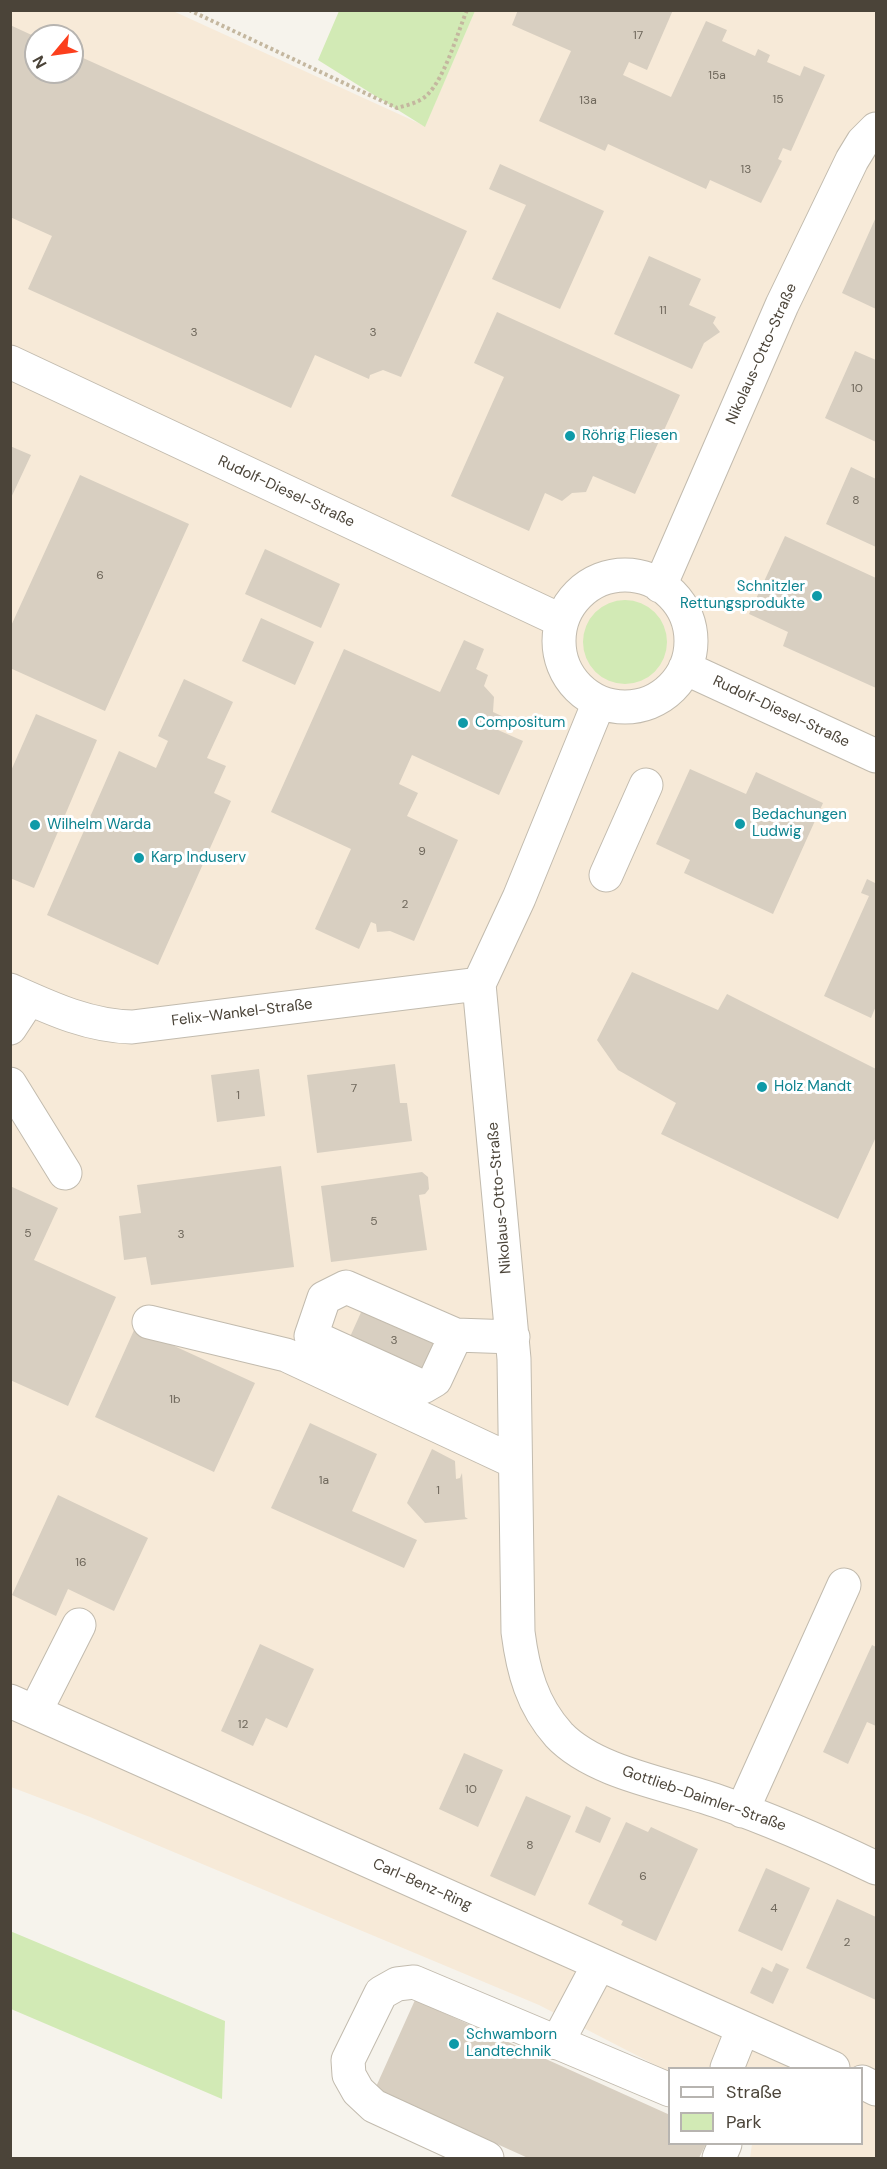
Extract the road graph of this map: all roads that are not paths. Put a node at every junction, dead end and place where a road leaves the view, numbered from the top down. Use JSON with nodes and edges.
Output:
{"nodes":[{"id":1,"x":876,"y":129,"type":"edge"},
{"id":2,"x":10,"y":362,"type":"edge"},
{"id":3,"x":660,"y":586,"type":"junction"},
{"id":4,"x":562,"y":621,"type":"junction"},
{"id":5,"x":685,"y":668,"type":"junction"},
{"id":6,"x":599,"y":702,"type":"junction"},
{"id":7,"x":876,"y":756,"type":"edge"},
{"id":8,"x":646,"y":785,"type":"dead end"},
{"id":9,"x":606,"y":875,"type":"dead end"},
{"id":10,"x":479,"y":984,"type":"junction"},
{"id":11,"x":20,"y":995,"type":"edge"},
{"id":12,"x":10,"y":1028,"type":"edge"},
{"id":13,"x":10,"y":1084,"type":"edge"},
{"id":14,"x":65,"y":1173,"type":"dead end"},
{"id":15,"x":148,"y":1322,"type":"dead end"},
{"id":16,"x":456,"y":1335,"type":"dead end"},
{"id":17,"x":513,"y":1337,"type":"junction"},
{"id":18,"x":515,"y":1462,"type":"junction"},
{"id":19,"x":844,"y":1585,"type":"dead end"},
{"id":20,"x":79,"y":1625,"type":"dead end"},
{"id":21,"x":23,"y":1706,"type":"edge"},
{"id":22,"x":543,"y":1714,"type":"joint"},
{"id":23,"x":742,"y":1810,"type":"junction"},
{"id":24,"x":876,"y":1868,"type":"edge"},
{"id":25,"x":599,"y":1964,"type":"junction"},
{"id":26,"x":743,"y":2028,"type":"junction"},
{"id":27,"x":557,"y":2043,"type":"junction"},
{"id":28,"x":727,"y":2067,"type":"edge"},
{"id":29,"x":831,"y":2067,"type":"edge"},
{"id":30,"x":668,"y":2090,"type":"edge"},
{"id":31,"x":487,"y":2158,"type":"edge"}],
"edges":[{"from":1,"to":3,"type":"street","name":"Nikolaus-Otto-Straße"},
{"from":2,"to":4,"type":"street","name":"Rudolf-Diesel-Straße"},
{"from":3,"to":4,"type":"street"},
{"from":3,"to":5,"type":"street"},
{"from":4,"to":6,"type":"street"},
{"from":5,"to":6,"type":"street"},
{"from":5,"to":7,"type":"street","name":"Rudolf-Diesel-Straße"},
{"from":6,"to":10,"type":"street"},
{"from":8,"to":9,"type":"street"},
{"from":10,"to":11,"type":"street","name":"Felix-Wankel-Straße"},
{"from":10,"to":17,"type":"street","name":"Nikolaus-Otto-Straße"},
{"from":11,"to":12,"type":"street"},
{"from":13,"to":14,"type":"street"},
{"from":15,"to":18,"type":"street"},
{"from":16,"to":17,"type":"street"},
{"from":17,"to":18,"type":"street","name":"Nikolaus-Otto-Straße"},
{"from":18,"to":22,"type":"street","name":"Nikolaus-Otto-Straße"},
{"from":19,"to":23,"type":"street"},
{"from":20,"to":21,"type":"street"},
{"from":21,"to":25,"type":"street","name":"Carl-Benz-Ring"},
{"from":22,"to":23,"type":"street","name":"Gottlieb-Daimler-Straße"},
{"from":23,"to":24,"type":"street","name":"Gottlieb-Daimler-Straße"},
{"from":25,"to":26,"type":"street","name":"Carl-Benz-Ring"},
{"from":25,"to":27,"type":"street"},
{"from":26,"to":28,"type":"street"},
{"from":26,"to":29,"type":"street","name":"Carl-Benz-Ring"},
{"from":27,"to":30,"type":"street"},
{"from":27,"to":31,"type":"street"}]}
